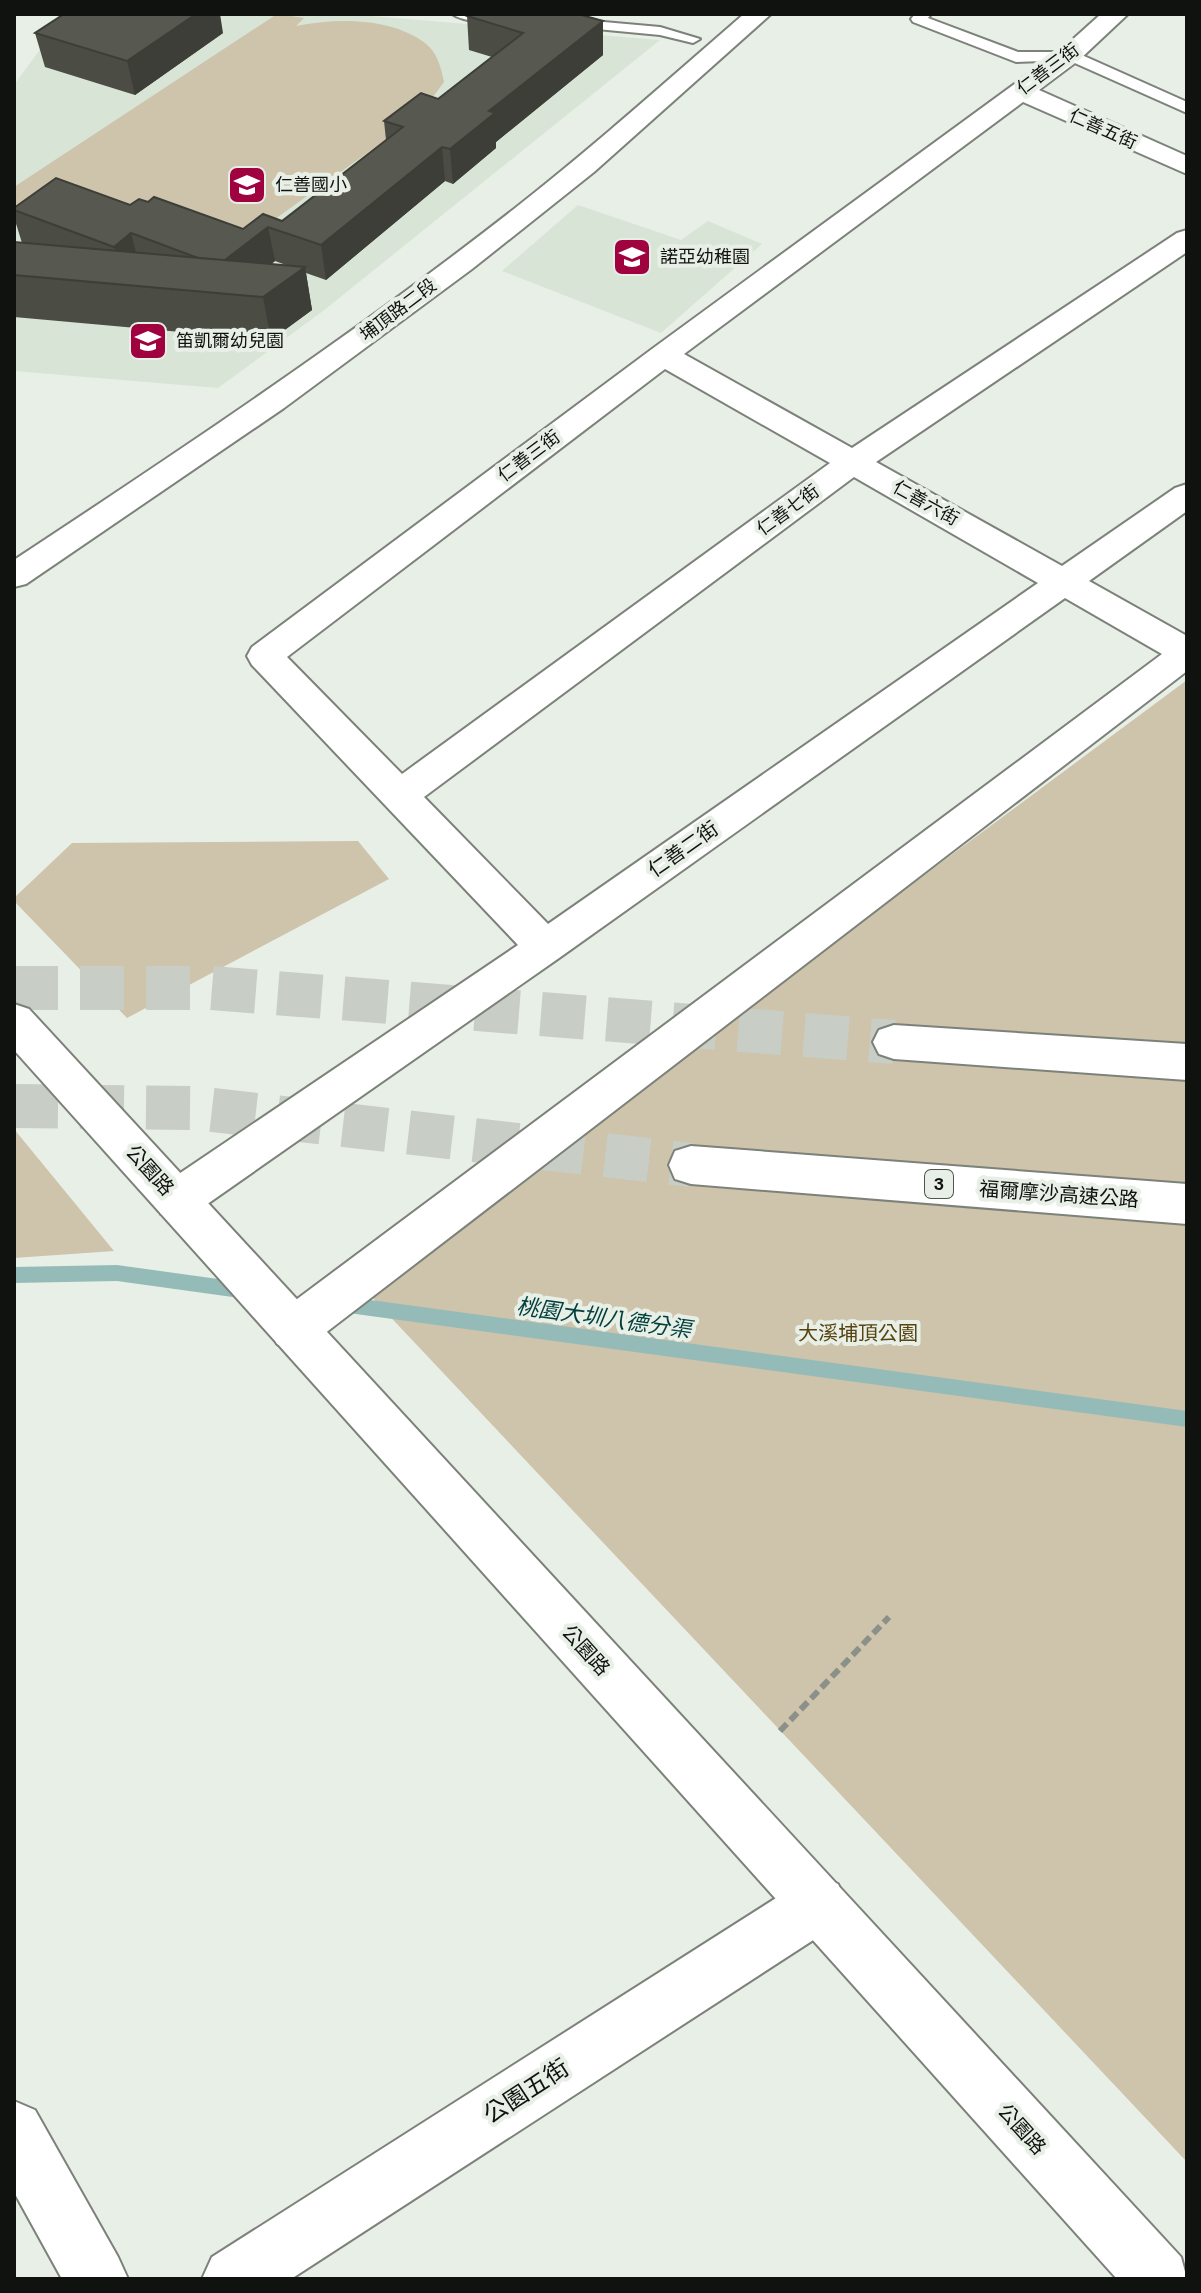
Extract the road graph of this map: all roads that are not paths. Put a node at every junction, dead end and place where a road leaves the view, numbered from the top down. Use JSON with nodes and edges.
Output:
{"nodes":[{"id":1,"x":459,"y":14,"type":"edge"},
{"id":2,"x":723,"y":14,"type":"edge"},
{"id":3,"x":759,"y":14,"type":"edge"},
{"id":4,"x":924,"y":14,"type":"edge"},
{"id":5,"x":1116,"y":14,"type":"edge"},
{"id":6,"x":521,"y":19,"type":"edge"},
{"id":7,"x":552,"y":22,"type":"edge"},
{"id":8,"x":693,"y":39,"type":"junction"},
{"id":9,"x":1070,"y":55,"type":"junction"},
{"id":10,"x":1019,"y":91,"type":"junction"},
{"id":11,"x":1187,"y":108,"type":"edge"},
{"id":12,"x":596,"y":119,"type":"dead end"},
{"id":13,"x":1187,"y":166,"type":"edge"},
{"id":14,"x":512,"y":188,"type":"dead end"},
{"id":15,"x":1187,"y":239,"type":"edge"},
{"id":16,"x":663,"y":355,"type":"junction"},
{"id":17,"x":853,"y":462,"type":"junction"},
{"id":18,"x":1187,"y":495,"type":"edge"},
{"id":19,"x":27,"y":533,"type":"dead end"},
{"id":20,"x":14,"y":576,"type":"edge"},
{"id":21,"x":1065,"y":581,"type":"junction"},
{"id":22,"x":1187,"y":652,"type":"edge"},
{"id":23,"x":399,"y":796,"type":"junction"},
{"id":24,"x":545,"y":947,"type":"junction"},
{"id":25,"x":14,"y":1021,"type":"edge"},
{"id":26,"x":894,"y":1042,"type":"tunnel mouth"},
{"id":27,"x":1187,"y":1062,"type":"edge"},
{"id":28,"x":691,"y":1165,"type":"tunnel mouth"},
{"id":29,"x":177,"y":1200,"type":"junction"},
{"id":30,"x":1187,"y":1204,"type":"edge"},
{"id":31,"x":294,"y":1329,"type":"junction"},
{"id":32,"x":818,"y":1904,"type":"junction"},
{"id":33,"x":14,"y":2131,"type":"edge"},
{"id":34,"x":96,"y":2279,"type":"edge"},
{"id":35,"x":234,"y":2279,"type":"edge"},
{"id":36,"x":1159,"y":2279,"type":"edge"}],
"edges":[{"from":1,"to":6,"type":"lane"},
{"from":2,"to":8,"type":"main road"},
{"from":3,"to":20,"type":"main road","name":"埔頂路二段"},
{"from":4,"to":9,"type":"lane"},
{"from":5,"to":9,"type":"main road","name":"仁善三街"},
{"from":7,"to":8,"type":"lane"},
{"from":8,"to":12,"type":"main road"},
{"from":9,"to":10,"type":"main road","name":"仁善三街"},
{"from":9,"to":11,"type":"lane"},
{"from":10,"to":13,"type":"main road","name":"仁善五街"},
{"from":10,"to":16,"type":"main road","name":"仁善三街"},
{"from":14,"to":19,"type":"main road","name":"埔頂路二段"},
{"from":15,"to":17,"type":"main road","name":"仁善七街"},
{"from":16,"to":17,"type":"main road","name":"仁善六街"},
{"from":16,"to":23,"type":"main road","name":"仁善三街"},
{"from":17,"to":21,"type":"main road","name":"仁善六街"},
{"from":17,"to":23,"type":"main road","name":"仁善七街"},
{"from":18,"to":21,"type":"main road","name":"仁善二街"},
{"from":21,"to":22,"type":"main road","name":"仁善六街"},
{"from":21,"to":24,"type":"main road","name":"仁善二街"},
{"from":22,"to":31,"type":"main road"},
{"from":23,"to":24,"type":"main road","name":"仁善三街"},
{"from":24,"to":29,"type":"main road","name":"仁善二街"},
{"from":25,"to":29,"type":"main road","name":"公園路"},
{"from":26,"to":27,"type":"main road"},
{"from":28,"to":30,"type":"main road","name":"福爾摩沙高速公路","number":"3"},
{"from":29,"to":31,"type":"main road","name":"公園路"},
{"from":31,"to":32,"type":"main road","name":"公園路"},
{"from":32,"to":35,"type":"main road","name":"公園五街"},
{"from":32,"to":36,"type":"main road","name":"公園路"},
{"from":33,"to":34,"type":"main road"}]}
